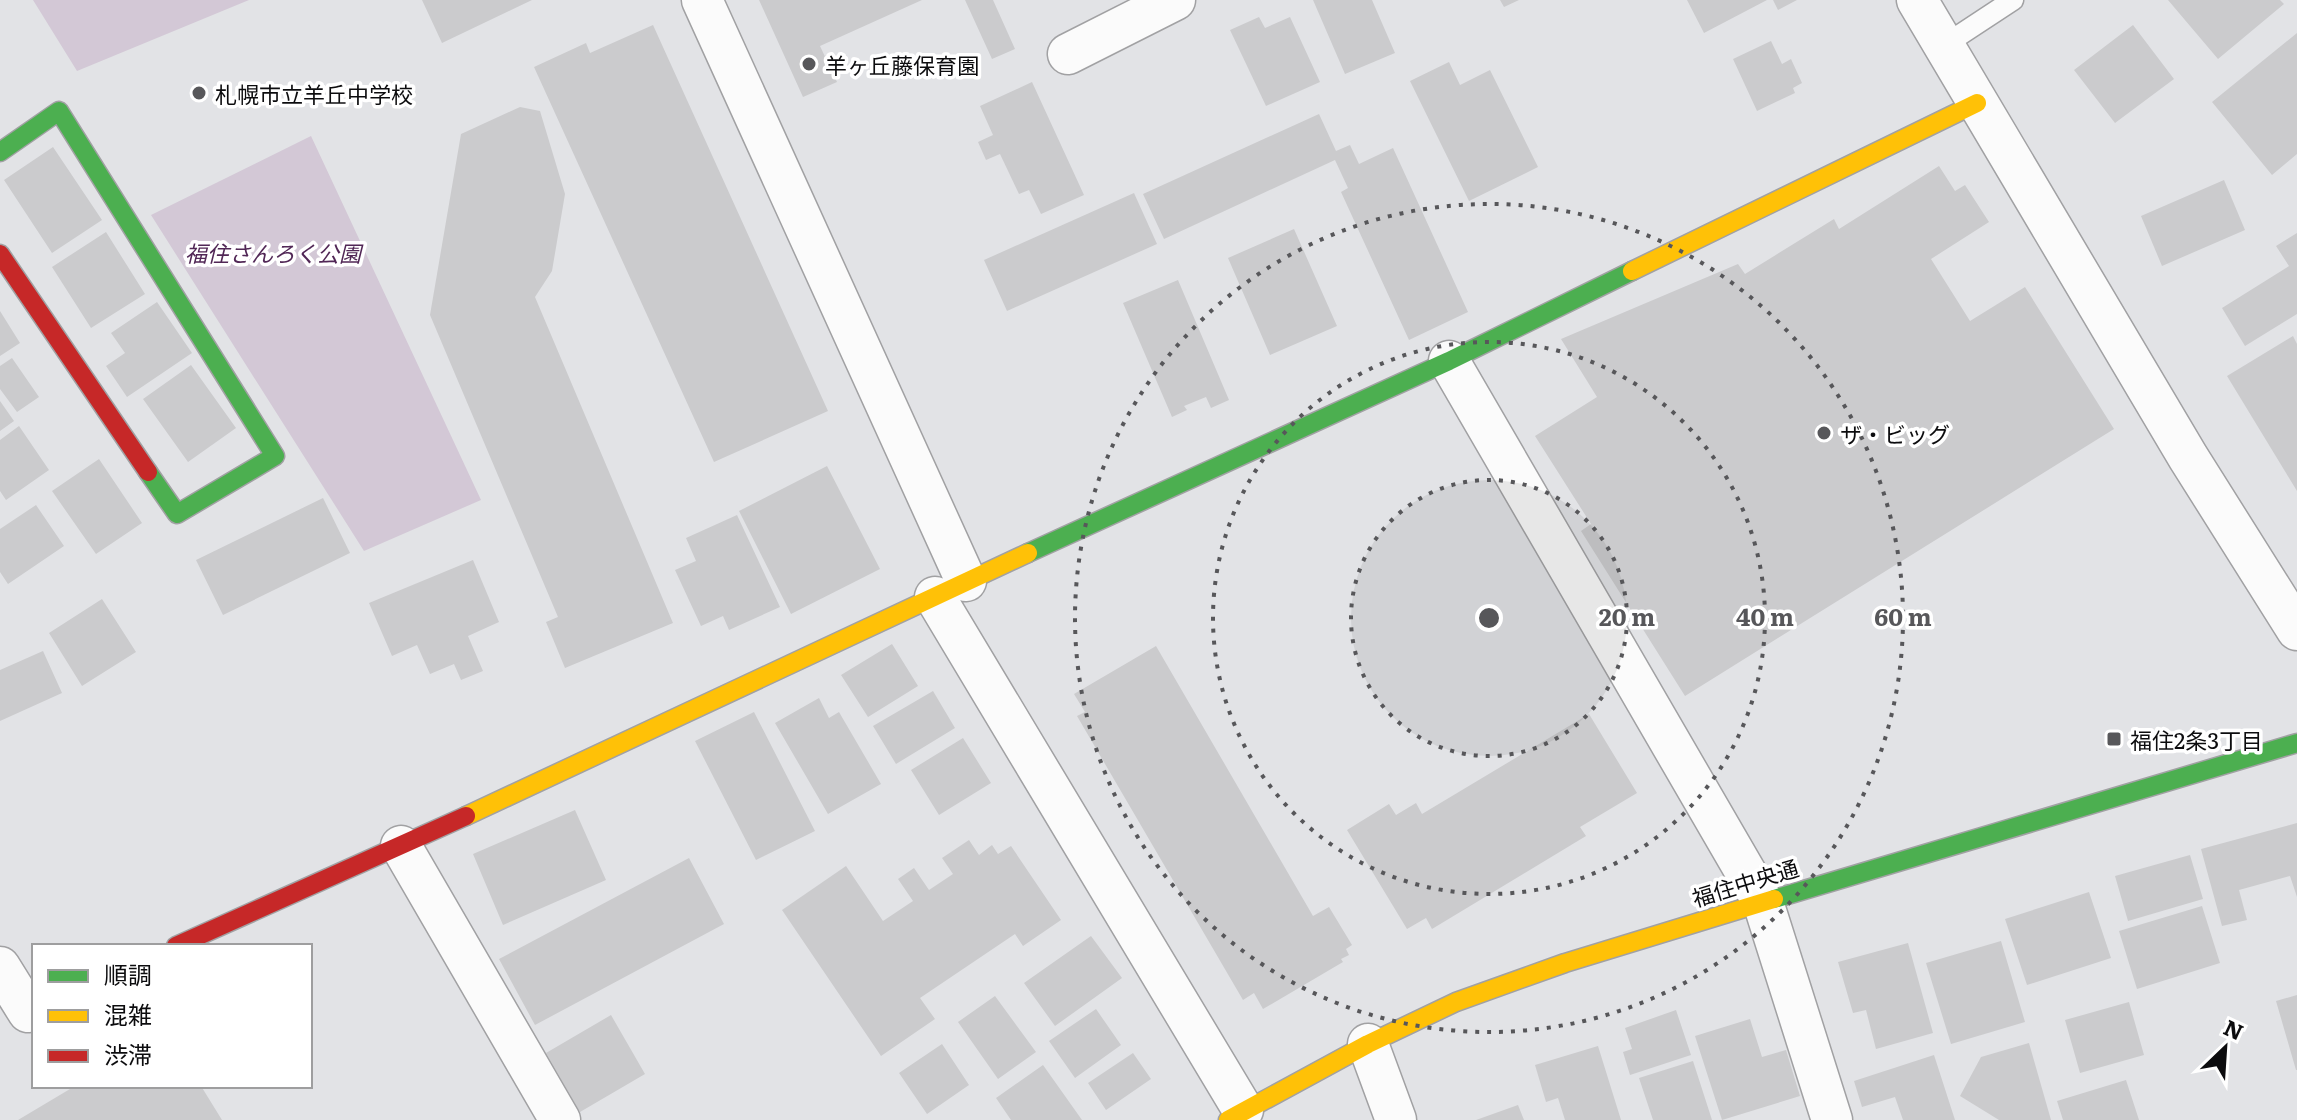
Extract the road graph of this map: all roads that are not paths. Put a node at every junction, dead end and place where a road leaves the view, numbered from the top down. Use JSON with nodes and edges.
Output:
{"nodes":[{"id":1,"x":702,"y":0,"type":"edge"},
{"id":2,"x":1175,"y":0,"type":"edge"},
{"id":3,"x":1917,"y":0,"type":"edge"},
{"id":4,"x":2013,"y":0,"type":"edge"},
{"id":5,"x":1943,"y":46,"type":"junction"},
{"id":6,"x":1068,"y":54,"type":"dead end"},
{"id":7,"x":1977,"y":103,"type":"junction"},
{"id":8,"x":0,"y":152,"type":"edge"},
{"id":9,"x":0,"y":254,"type":"edge"},
{"id":10,"x":1449,"y":361,"type":"junction"},
{"id":11,"x":950,"y":589,"type":"junction"},
{"id":12,"x":2297,"y":630,"type":"edge"},
{"id":13,"x":2297,"y":743,"type":"edge"},
{"id":14,"x":401,"y":846,"type":"junction"},
{"id":15,"x":1763,"y":902,"type":"junction"},
{"id":16,"x":180,"y":944,"type":"edge"},
{"id":17,"x":0,"y":967,"type":"edge"},
{"id":18,"x":21,"y":1015,"type":"edge"},
{"id":19,"x":1368,"y":1044,"type":"junction"},
{"id":20,"x":1236,"y":1115,"type":"edge"},
{"id":21,"x":560,"y":1120,"type":"edge"},
{"id":22,"x":1396,"y":1120,"type":"edge"},
{"id":23,"x":1832,"y":1120,"type":"edge"}],
"edges":[{"from":1,"to":11,"type":"street"},
{"from":2,"to":6,"type":"street"},
{"from":3,"to":5,"type":"street"},
{"from":4,"to":5,"type":"lane"},
{"from":5,"to":7,"type":"street"},
{"from":7,"to":10,"type":"street"},
{"from":7,"to":12,"type":"street"},
{"from":8,"to":9,"type":"street"},
{"from":10,"to":11,"type":"street"},
{"from":10,"to":15,"type":"street"},
{"from":11,"to":14,"type":"street"},
{"from":11,"to":20,"type":"street"},
{"from":13,"to":15,"type":"street","name":"福住中央通"},
{"from":14,"to":16,"type":"street"},
{"from":14,"to":21,"type":"street"},
{"from":15,"to":19,"type":"street","name":"福住中央通"},
{"from":15,"to":23,"type":"street"},
{"from":17,"to":18,"type":"street"},
{"from":19,"to":20,"type":"street","name":"福住中央通"},
{"from":19,"to":22,"type":"street"}]}
